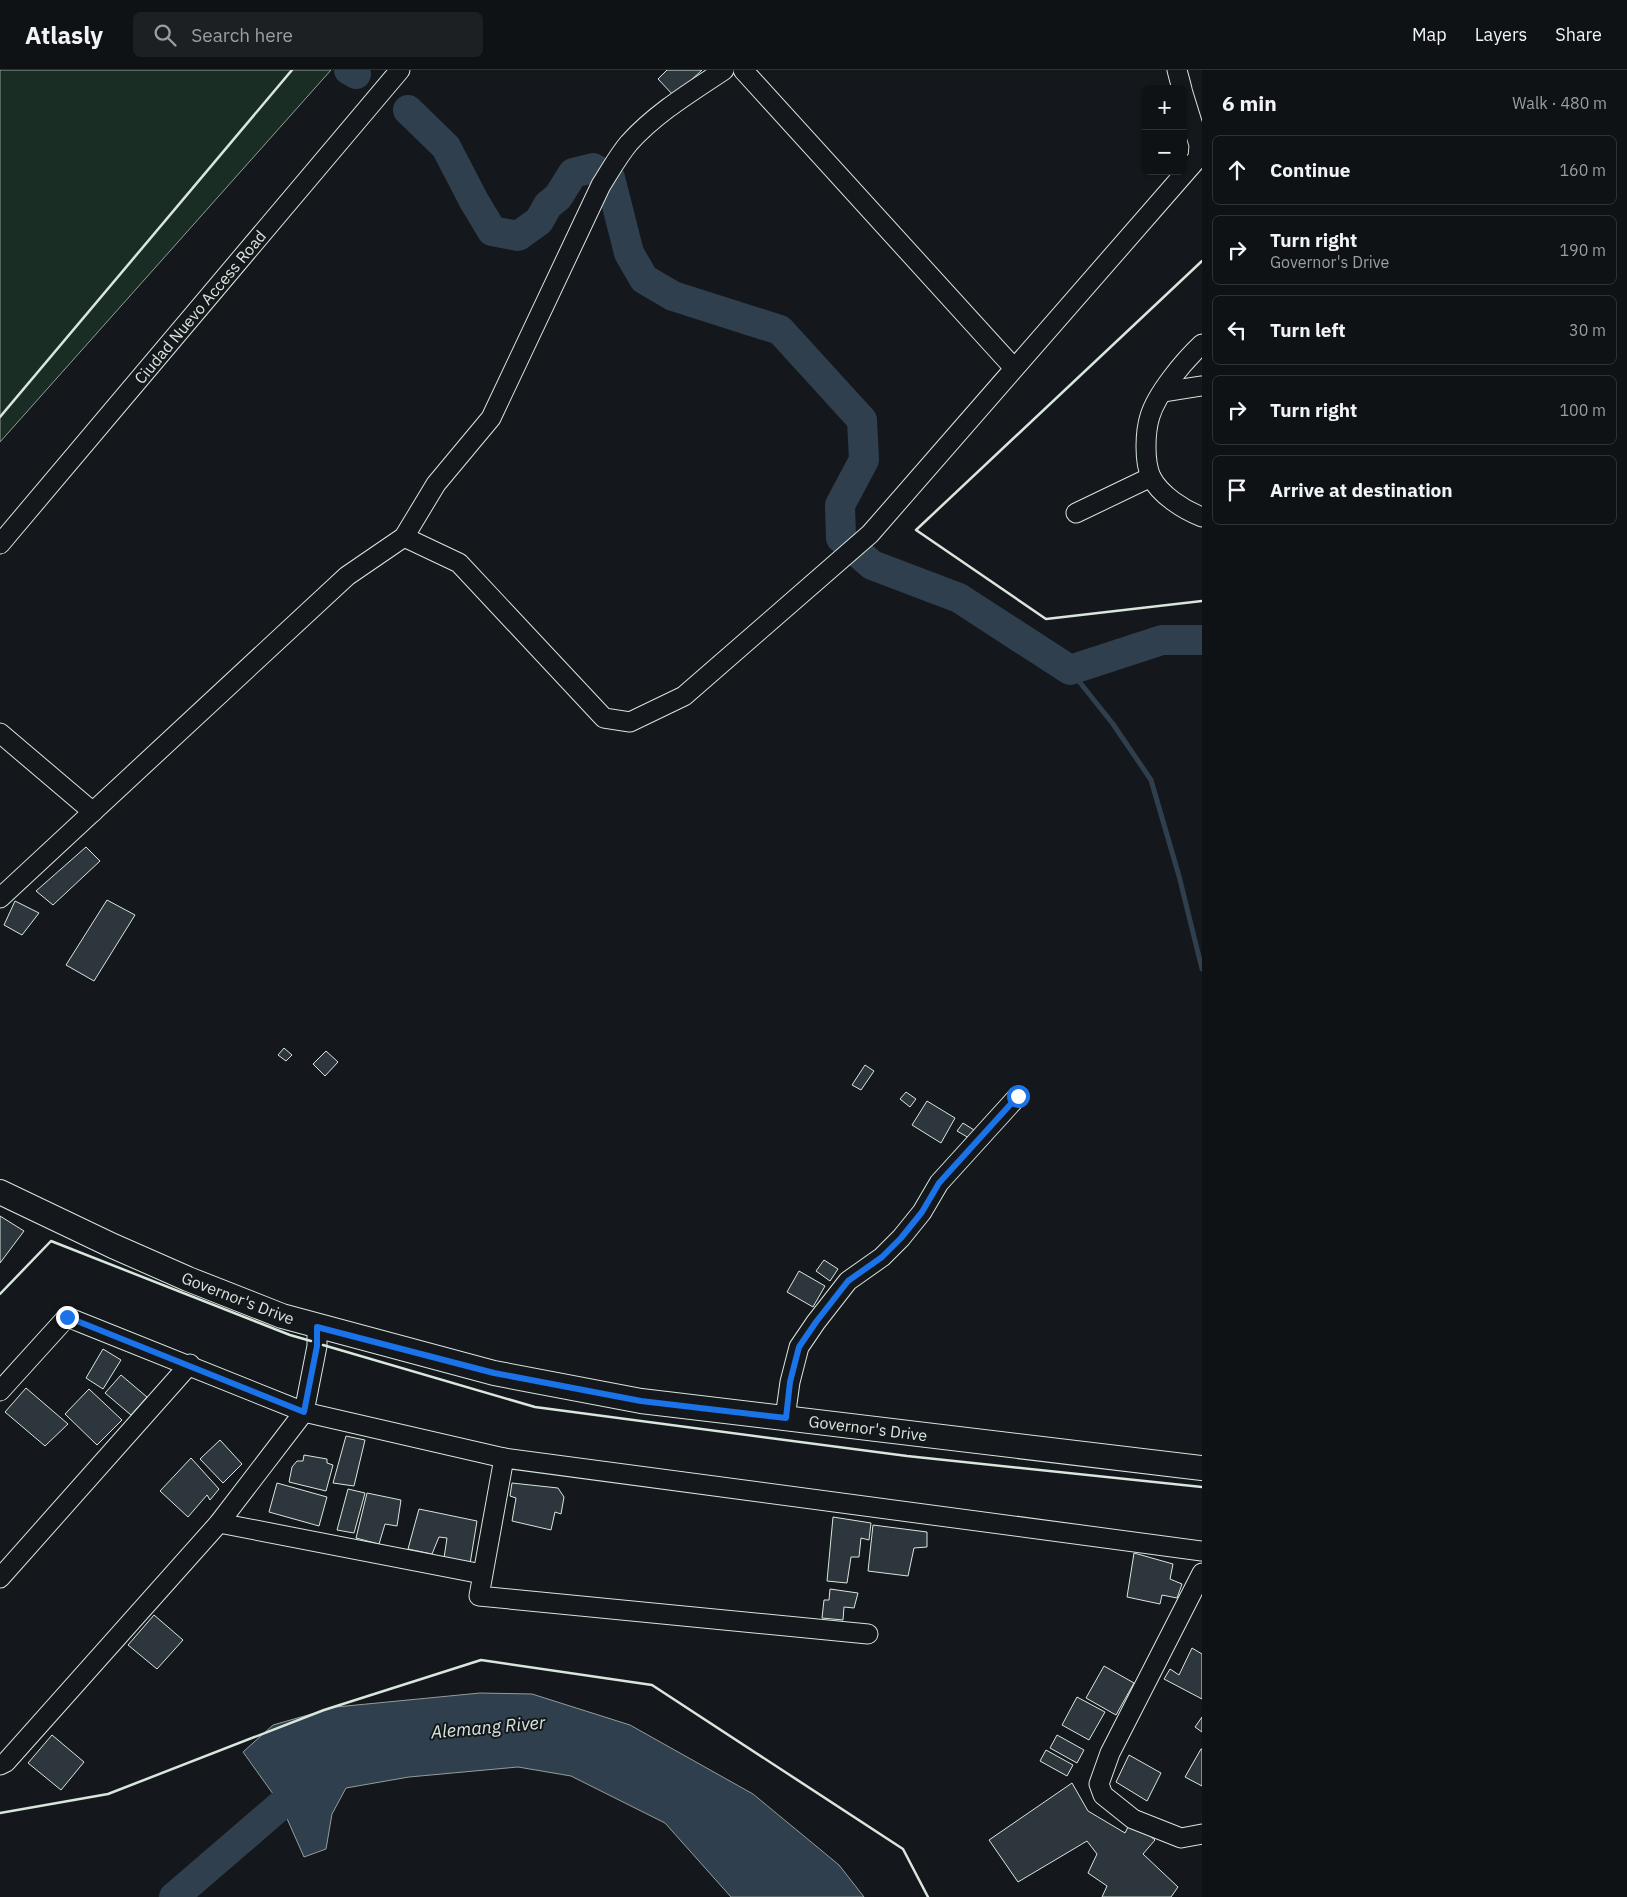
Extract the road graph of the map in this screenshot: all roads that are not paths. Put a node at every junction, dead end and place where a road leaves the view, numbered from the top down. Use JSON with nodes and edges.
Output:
{"nodes":[{"id":1,"x":400,"y":70,"type":"edge"},
{"id":2,"x":724,"y":70,"type":"edge"},
{"id":3,"x":743,"y":70,"type":"edge"},
{"id":4,"x":1177,"y":70,"type":"edge"},
{"id":5,"x":1181,"y":85,"type":"edge"},
{"id":6,"x":1187,"y":105,"type":"edge"},
{"id":7,"x":1202,"y":344,"type":"edge"},
{"id":8,"x":1014,"y":368,"type":"junction"},
{"id":9,"x":1202,"y":386,"type":"edge"},
{"id":10,"x":1163,"y":392,"type":"junction"},
{"id":11,"x":1151,"y":477,"type":"junction"},
{"id":12,"x":1076,"y":513,"type":"dead end"},
{"id":13,"x":1202,"y":516,"type":"edge"},
{"id":14,"x":404,"y":537,"type":"junction"},
{"id":15,"x":0,"y":544,"type":"edge"},
{"id":16,"x":0,"y":734,"type":"edge"},
{"id":17,"x":93,"y":812,"type":"junction"},
{"id":18,"x":0,"y":898,"type":"edge"},
{"id":19,"x":1018,"y":1096,"type":"dead end"},
{"id":20,"x":0,"y":1192,"type":"edge"},
{"id":21,"x":317,"y":1327,"type":"junction"},
{"id":22,"x":190,"y":1364,"type":"junction"},
{"id":23,"x":0,"y":1391,"type":"edge"},
{"id":24,"x":304,"y":1412,"type":"junction"},
{"id":25,"x":786,"y":1418,"type":"junction"},
{"id":26,"x":504,"y":1458,"type":"junction"},
{"id":27,"x":1202,"y":1468,"type":"edge"},
{"id":28,"x":219,"y":1523,"type":"junction"},
{"id":29,"x":1202,"y":1552,"type":"edge"},
{"id":30,"x":1202,"y":1573,"type":"edge"},
{"id":31,"x":482,"y":1574,"type":"junction"},
{"id":32,"x":0,"y":1578,"type":"edge"},
{"id":33,"x":868,"y":1634,"type":"dead end"},
{"id":34,"x":0,"y":1765,"type":"edge"},
{"id":35,"x":1202,"y":1834,"type":"edge"}],
"edges":[{"from":1,"to":15,"type":"street","name":"Ciudad Nuevo Access Road"},
{"from":2,"to":14,"type":"street"},
{"from":3,"to":8,"type":"street"},
{"from":4,"to":5,"type":"street"},
{"from":6,"to":8,"type":"street"},
{"from":7,"to":10,"type":"street"},
{"from":8,"to":14,"type":"street"},
{"from":9,"to":10,"type":"street"},
{"from":10,"to":11,"type":"street"},
{"from":11,"to":12,"type":"street"},
{"from":11,"to":13,"type":"street"},
{"from":14,"to":17,"type":"street"},
{"from":16,"to":17,"type":"street"},
{"from":17,"to":18,"type":"street"},
{"from":19,"to":25,"type":"street"},
{"from":20,"to":21,"type":"main road","name":"Governor's Drive"},
{"from":21,"to":24,"type":"street"},
{"from":21,"to":25,"type":"main road","name":"Governor's Drive"},
{"from":22,"to":23,"type":"street"},
{"from":22,"to":24,"type":"street"},
{"from":22,"to":32,"type":"street"},
{"from":24,"to":26,"type":"street"},
{"from":24,"to":28,"type":"street"},
{"from":25,"to":27,"type":"main road","name":"Governor's Drive"},
{"from":26,"to":29,"type":"street"},
{"from":26,"to":31,"type":"street"},
{"from":28,"to":31,"type":"street"},
{"from":28,"to":34,"type":"street"},
{"from":30,"to":35,"type":"street"},
{"from":31,"to":33,"type":"street"}]}
